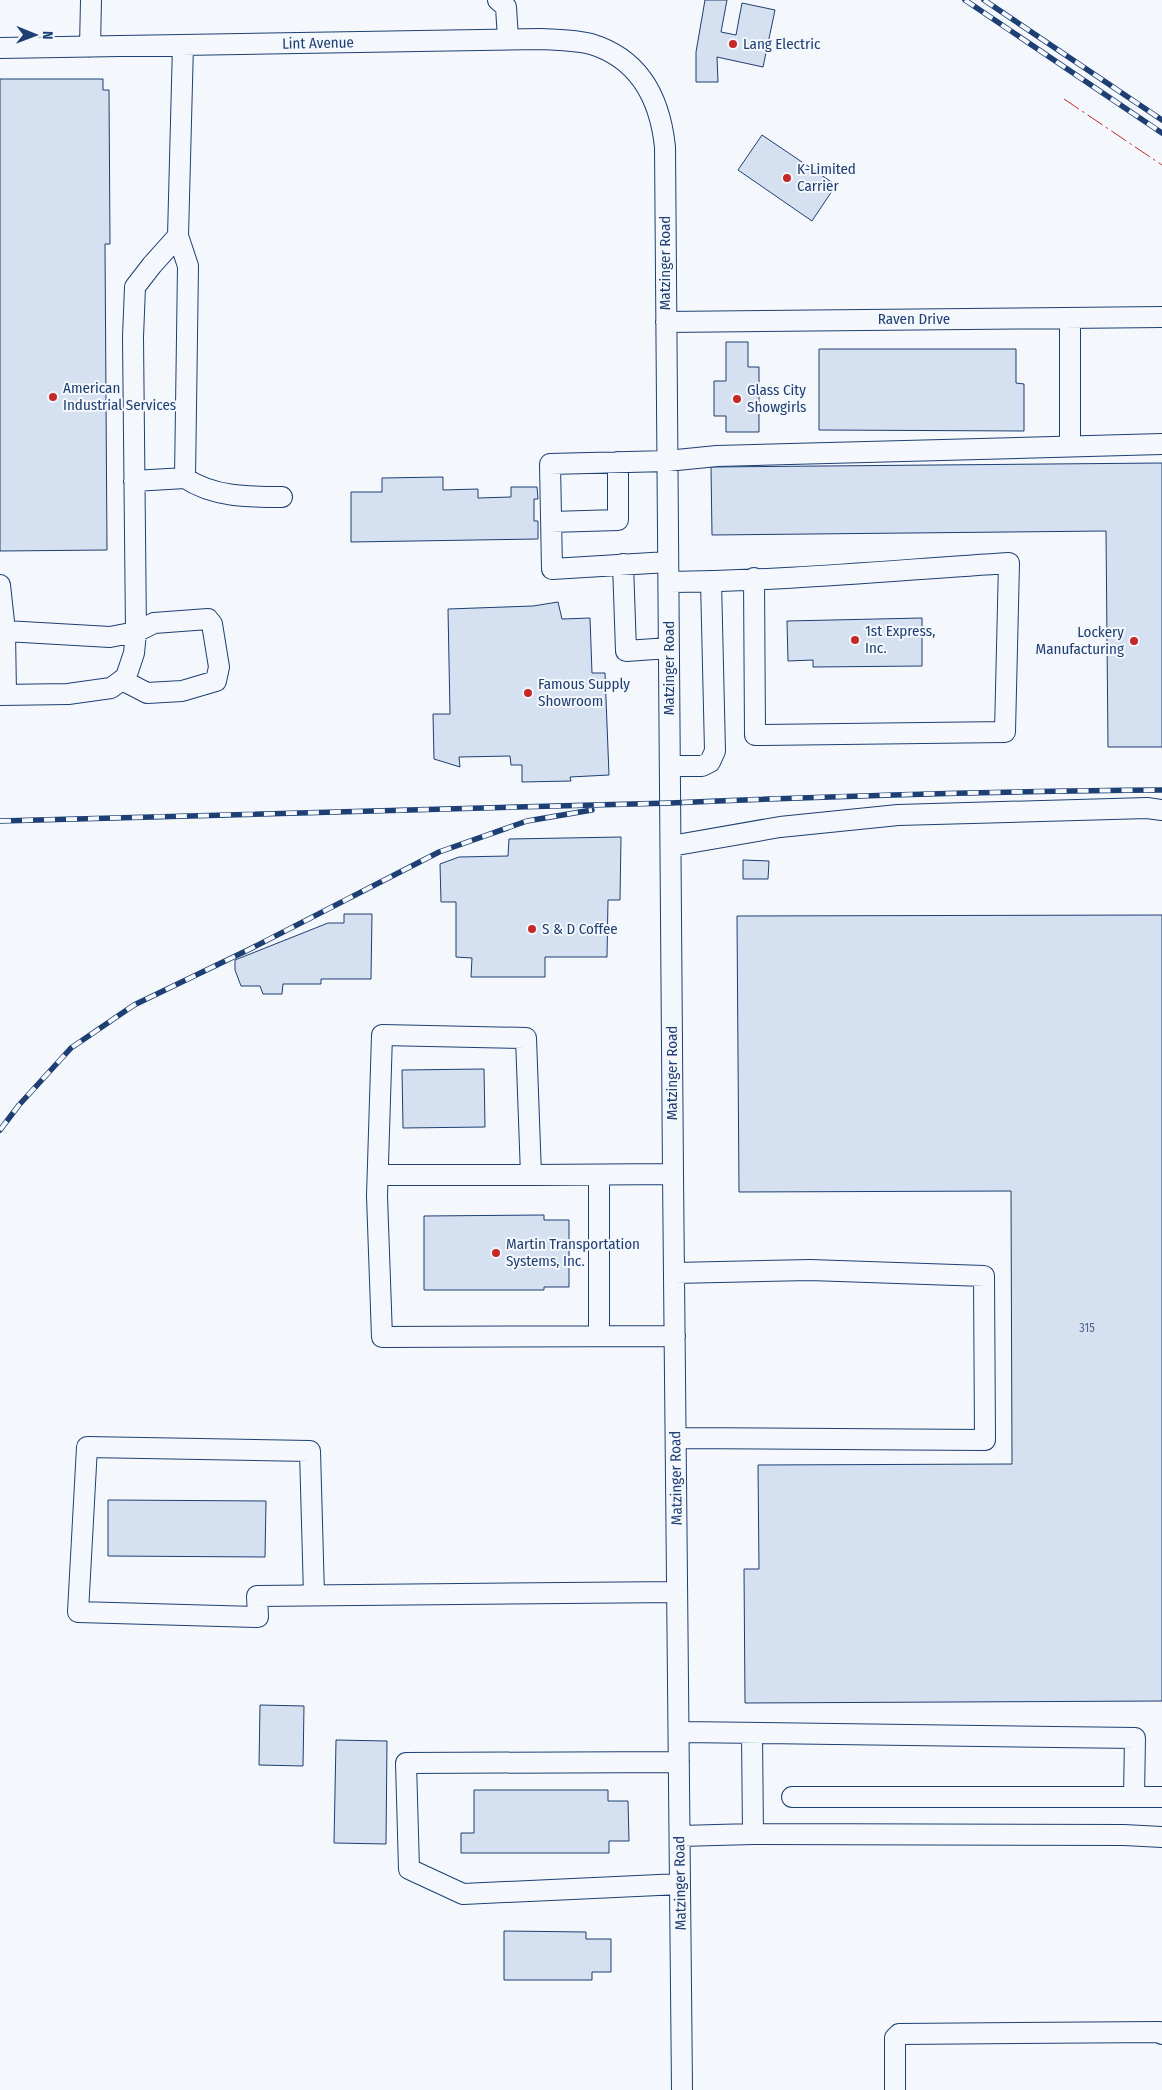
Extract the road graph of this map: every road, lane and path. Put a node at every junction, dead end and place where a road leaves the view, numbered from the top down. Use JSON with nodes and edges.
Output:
{"nodes":[{"id":1,"x":91,"y":0,"type":"edge"},
{"id":2,"x":498,"y":0,"type":"edge"},
{"id":3,"x":508,"y":39,"type":"junction"},
{"id":4,"x":183,"y":45,"type":"junction"},
{"id":5,"x":90,"y":47,"type":"junction"},
{"id":6,"x":0,"y":48,"type":"edge"},
{"id":7,"x":631,"y":65,"type":"joint"},
{"id":8,"x":178,"y":236,"type":"junction"},
{"id":9,"x":1162,"y":317,"type":"edge"},
{"id":10,"x":1070,"y":318,"type":"junction"},
{"id":11,"x":666,"y":322,"type":"junction"},
{"id":12,"x":1162,"y":444,"type":"edge"},
{"id":13,"x":1070,"y":446,"type":"junction"},
{"id":14,"x":667,"y":461,"type":"junction"},
{"id":15,"x":618,"y":462,"type":"junction"},
{"id":16,"x":185,"y":478,"type":"junction"},
{"id":17,"x":134,"y":481,"type":"junction"},
{"id":18,"x":282,"y":497,"type":"dead end"},
{"id":19,"x":551,"y":522,"type":"junction"},
{"id":20,"x":668,"y":562,"type":"junction"},
{"id":21,"x":623,"y":564,"type":"junction"},
{"id":22,"x":754,"y":578,"type":"junction"},
{"id":23,"x":711,"y":581,"type":"junction"},
{"id":24,"x":669,"y":582,"type":"junction"},
{"id":25,"x":0,"y":585,"type":"edge"},
{"id":26,"x":5,"y":631,"type":"junction"},
{"id":27,"x":136,"y":632,"type":"junction"},
{"id":28,"x":669,"y":648,"type":"junction"},
{"id":29,"x":122,"y":680,"type":"junction"},
{"id":30,"x":3,"y":694,"type":"edge"},
{"id":31,"x":670,"y":766,"type":"junction"},
{"id":32,"x":1162,"y":810,"type":"edge"},
{"id":33,"x":671,"y":846,"type":"junction"},
{"id":34,"x":672,"y":1174,"type":"junction"},
{"id":35,"x":378,"y":1175,"type":"junction"},
{"id":36,"x":531,"y":1175,"type":"junction"},
{"id":37,"x":599,"y":1175,"type":"junction"},
{"id":38,"x":675,"y":1274,"type":"junction"},
{"id":39,"x":599,"y":1336,"type":"junction"},
{"id":40,"x":675,"y":1336,"type":"junction"},
{"id":41,"x":676,"y":1438,"type":"junction"},
{"id":42,"x":677,"y":1592,"type":"junction"},
{"id":43,"x":314,"y":1595,"type":"junction"},
{"id":44,"x":680,"y":1732,"type":"junction"},
{"id":45,"x":752,"y":1734,"type":"junction"},
{"id":46,"x":679,"y":1762,"type":"junction"},
{"id":47,"x":792,"y":1797,"type":"dead end"},
{"id":48,"x":1134,"y":1797,"type":"junction"},
{"id":49,"x":1162,"y":1797,"type":"edge"},
{"id":50,"x":753,"y":1834,"type":"junction"},
{"id":51,"x":680,"y":1836,"type":"junction"},
{"id":52,"x":1162,"y":1837,"type":"edge"},
{"id":53,"x":680,"y":1884,"type":"junction"},
{"id":54,"x":1162,"y":2034,"type":"edge"},
{"id":55,"x":682,"y":2090,"type":"edge"},
{"id":56,"x":895,"y":2090,"type":"edge"}],
"edges":[{"from":1,"to":5,"type":"street"},
{"from":2,"to":3,"type":"street"},
{"from":3,"to":4,"type":"street","name":"Lint Avenue"},
{"from":3,"to":7,"type":"street","name":"Lint Avenue"},
{"from":4,"to":5,"type":"street","name":"Lint Avenue"},
{"from":4,"to":8,"type":"street"},
{"from":5,"to":6,"type":"street","name":"Lint Avenue"},
{"from":7,"to":11,"type":"street","name":"Matzinger Road"},
{"from":8,"to":16,"type":"street"},
{"from":8,"to":17,"type":"street"},
{"from":9,"to":10,"type":"street","name":"Raven Drive"},
{"from":10,"to":11,"type":"street","name":"Raven Drive"},
{"from":10,"to":13,"type":"street"},
{"from":11,"to":14,"type":"street","name":"Matzinger Road"},
{"from":12,"to":13,"type":"street"},
{"from":13,"to":14,"type":"street"},
{"from":14,"to":15,"type":"street"},
{"from":14,"to":20,"type":"street","name":"Matzinger Road"},
{"from":15,"to":19,"type":"street"},
{"from":15,"to":19,"type":"street"},
{"from":16,"to":17,"type":"street"},
{"from":16,"to":18,"type":"street"},
{"from":17,"to":27,"type":"street"},
{"from":19,"to":21,"type":"street"},
{"from":20,"to":21,"type":"street"},
{"from":20,"to":24,"type":"street","name":"Matzinger Road"},
{"from":21,"to":28,"type":"street"},
{"from":22,"to":22,"type":"street"},
{"from":22,"to":23,"type":"street"},
{"from":23,"to":24,"type":"street"},
{"from":23,"to":31,"type":"street"},
{"from":24,"to":28,"type":"street","name":"Matzinger Road"},
{"from":25,"to":26,"type":"street"},
{"from":26,"to":27,"type":"street"},
{"from":26,"to":30,"type":"street"},
{"from":27,"to":29,"type":"street"},
{"from":27,"to":29,"type":"street"},
{"from":28,"to":31,"type":"street","name":"Matzinger Road"},
{"from":29,"to":30,"type":"street"},
{"from":31,"to":33,"type":"street","name":"Matzinger Road"},
{"from":32,"to":33,"type":"street"},
{"from":33,"to":34,"type":"street","name":"Matzinger Road"},
{"from":34,"to":37,"type":"street"},
{"from":34,"to":38,"type":"street","name":"Matzinger Road"},
{"from":35,"to":36,"type":"street"},
{"from":35,"to":36,"type":"street"},
{"from":35,"to":39,"type":"street"},
{"from":36,"to":37,"type":"street"},
{"from":37,"to":39,"type":"street"},
{"from":38,"to":40,"type":"street","name":"Matzinger Road"},
{"from":38,"to":41,"type":"street"},
{"from":39,"to":40,"type":"street"},
{"from":40,"to":41,"type":"street","name":"Matzinger Road"},
{"from":41,"to":42,"type":"street","name":"Matzinger Road"},
{"from":42,"to":43,"type":"street"},
{"from":42,"to":44,"type":"street","name":"Matzinger Road"},
{"from":43,"to":43,"type":"street"},
{"from":44,"to":45,"type":"street"},
{"from":44,"to":46,"type":"street","name":"Matzinger Road"},
{"from":45,"to":48,"type":"street"},
{"from":45,"to":50,"type":"street"},
{"from":46,"to":51,"type":"street","name":"Matzinger Road"},
{"from":46,"to":53,"type":"street"},
{"from":47,"to":48,"type":"street"},
{"from":48,"to":49,"type":"street"},
{"from":50,"to":51,"type":"street"},
{"from":50,"to":52,"type":"street"},
{"from":51,"to":53,"type":"street","name":"Matzinger Road"},
{"from":53,"to":55,"type":"street","name":"Matzinger Road"},
{"from":54,"to":56,"type":"street"}]}
